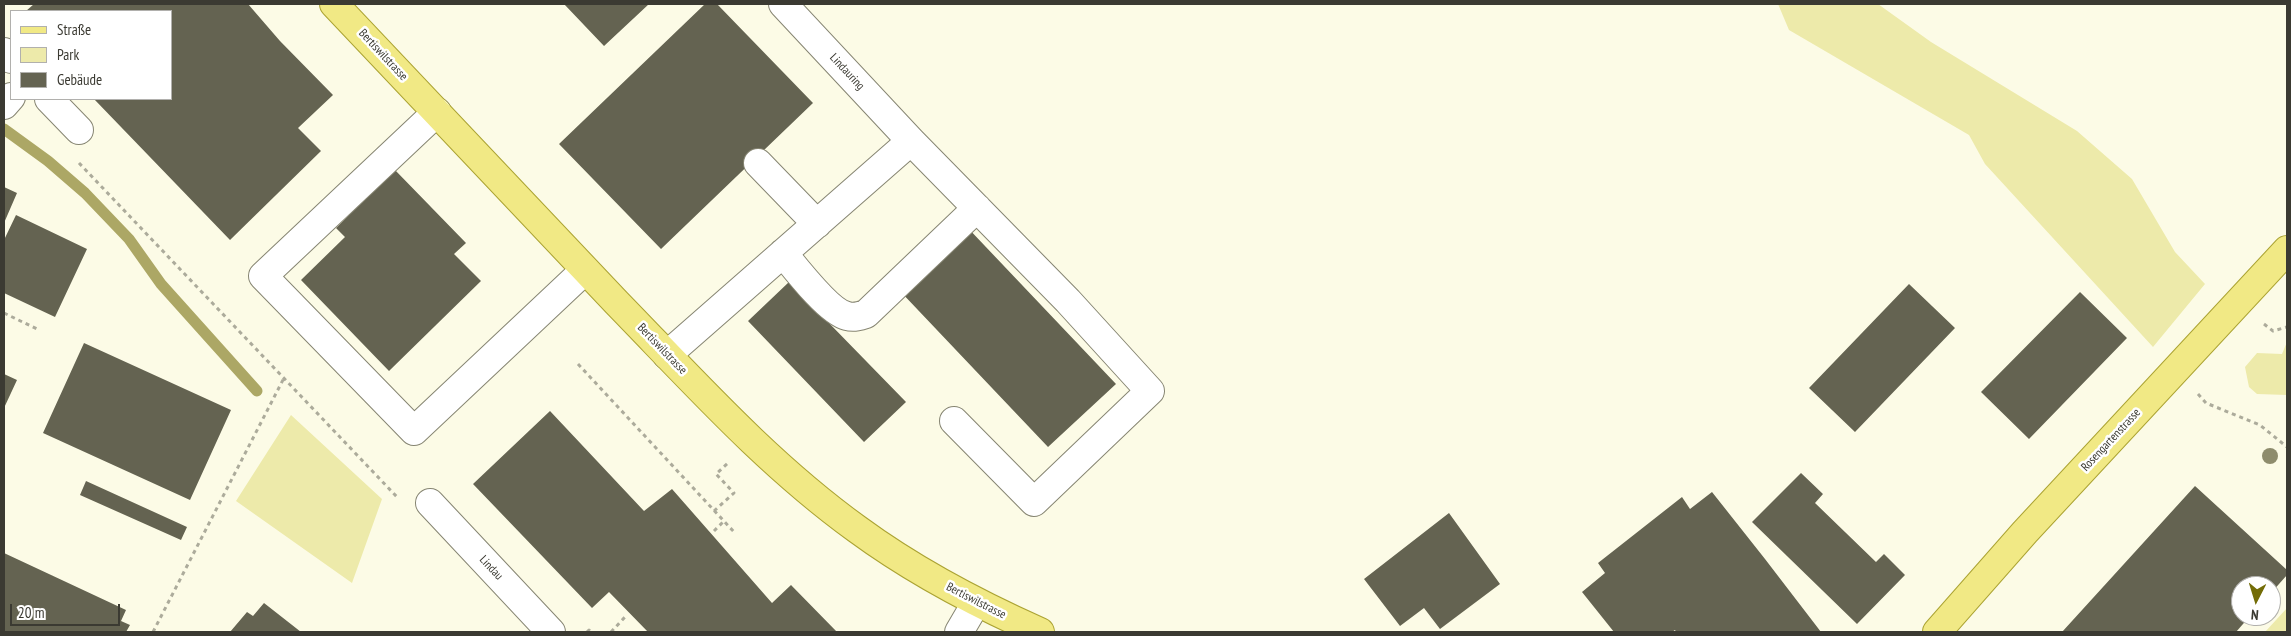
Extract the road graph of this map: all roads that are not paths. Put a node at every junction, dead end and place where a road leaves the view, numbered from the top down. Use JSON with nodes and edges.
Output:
{"nodes":[{"id":1,"x":334,"y":4,"type":"edge"},
{"id":2,"x":783,"y":4,"type":"edge"},
{"id":3,"x":50,"y":100,"type":"edge"},
{"id":4,"x":437,"y":112,"type":"junction"},
{"id":5,"x":79,"y":130,"type":"dead end"},
{"id":6,"x":911,"y":141,"type":"junction"},
{"id":7,"x":758,"y":163,"type":"dead end"},
{"id":8,"x":977,"y":208,"type":"junction"},
{"id":9,"x":817,"y":224,"type":"junction"},
{"id":10,"x":2287,"y":250,"type":"edge"},
{"id":11,"x":783,"y":254,"type":"junction"},
{"id":12,"x":586,"y":270,"type":"junction"},
{"id":13,"x":667,"y":355,"type":"junction"},
{"id":14,"x":954,"y":421,"type":"dead end"},
{"id":15,"x":430,"y":503,"type":"dead end"},
{"id":16,"x":976,"y":603,"type":"junction"},
{"id":17,"x":551,"y":632,"type":"edge"},
{"id":18,"x":959,"y":632,"type":"edge"},
{"id":19,"x":1040,"y":632,"type":"edge"},
{"id":20,"x":1937,"y":632,"type":"edge"}],
"edges":[{"from":1,"to":4,"type":"main road","name":"Bertiswilstrasse"},
{"from":2,"to":6,"type":"street","name":"Lindauring"},
{"from":3,"to":5,"type":"street"},
{"from":4,"to":12,"type":"main road","name":"Bertiswilstrasse"},
{"from":4,"to":12,"type":"street"},
{"from":6,"to":8,"type":"street","name":"Lindauring"},
{"from":6,"to":9,"type":"street"},
{"from":7,"to":9,"type":"street"},
{"from":8,"to":11,"type":"street"},
{"from":8,"to":14,"type":"street","name":"Lindauring"},
{"from":9,"to":11,"type":"street"},
{"from":10,"to":20,"type":"main road","name":"Rosengartenstrasse"},
{"from":11,"to":13,"type":"street"},
{"from":12,"to":13,"type":"main road","name":"Bertiswilstrasse"},
{"from":13,"to":16,"type":"main road","name":"Bertiswilstrasse"},
{"from":15,"to":17,"type":"street","name":"Lindau"},
{"from":16,"to":18,"type":"street"},
{"from":16,"to":19,"type":"main road","name":"Bertiswilstrasse"}]}
